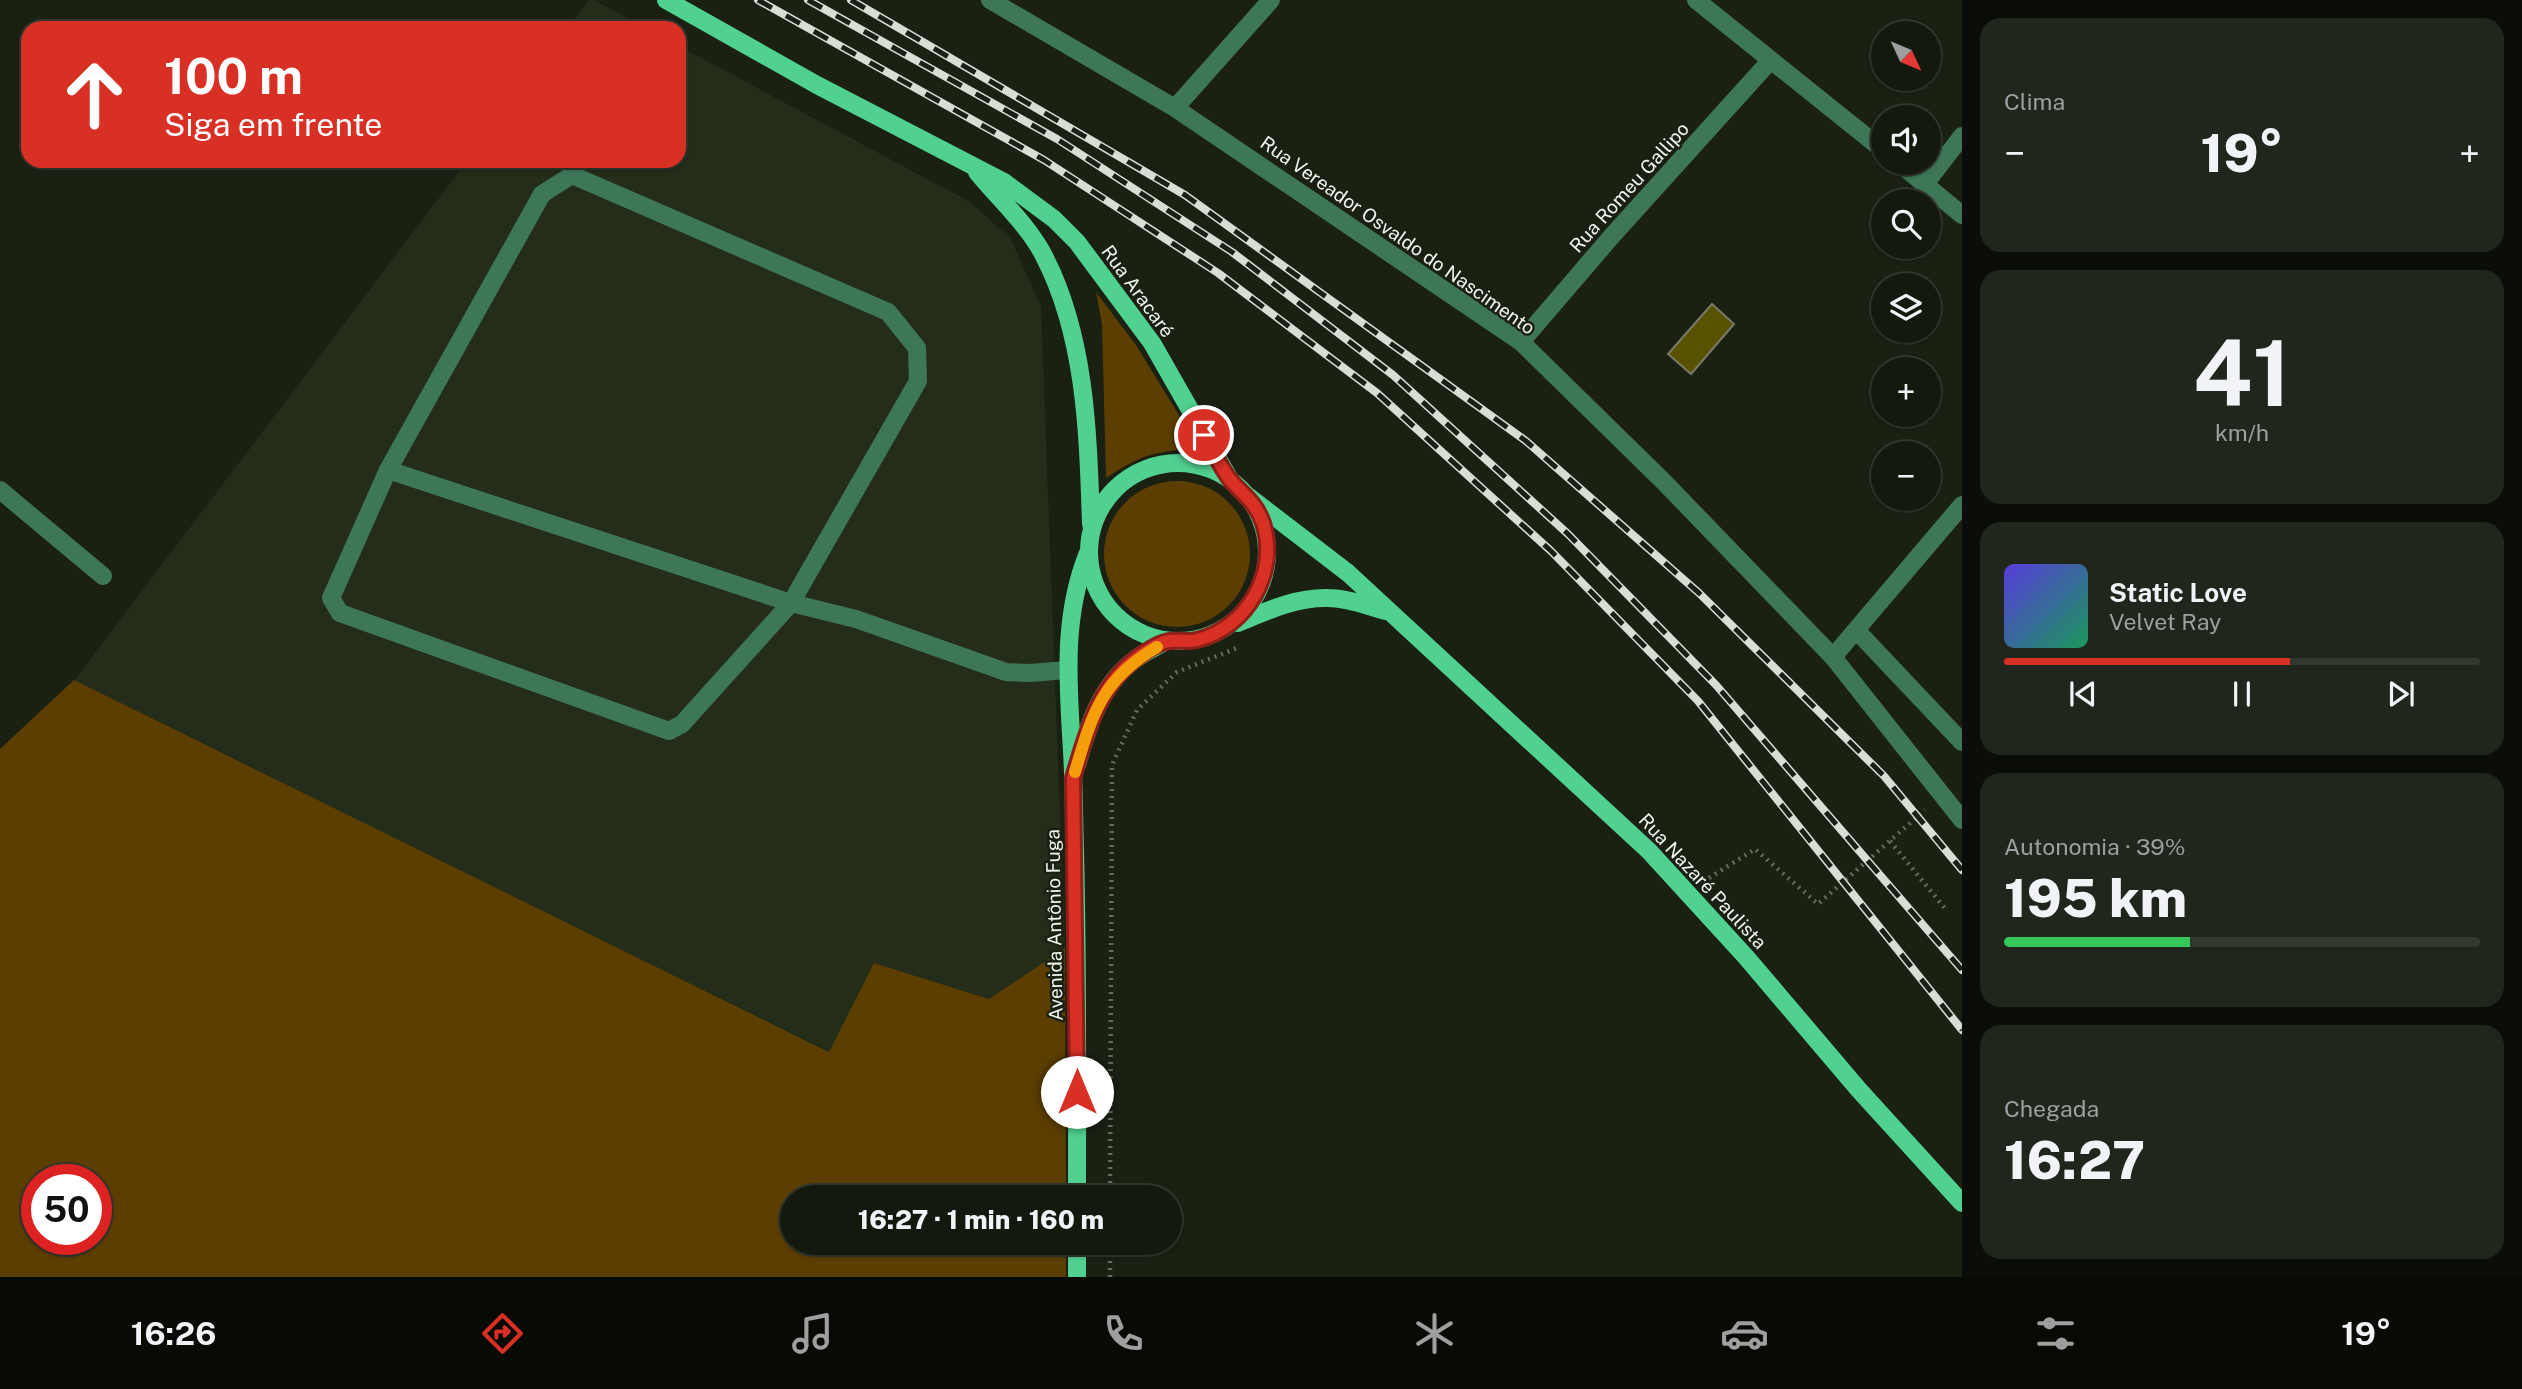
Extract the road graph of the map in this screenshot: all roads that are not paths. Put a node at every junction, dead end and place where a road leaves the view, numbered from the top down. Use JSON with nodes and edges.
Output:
{"nodes":[{"id":1,"x":666,"y":0,"type":"edge"},
{"id":2,"x":989,"y":0,"type":"edge"},
{"id":3,"x":1271,"y":0,"type":"edge"},
{"id":4,"x":1699,"y":1,"type":"edge"},
{"id":5,"x":1770,"y":61,"type":"junction"},
{"id":6,"x":1175,"y":108,"type":"junction"},
{"id":7,"x":1962,"y":136,"type":"edge"},
{"id":8,"x":1871,"y":141,"type":"edge"},
{"id":9,"x":972,"y":167,"type":"junction"},
{"id":10,"x":1914,"y":175,"type":"edge"},
{"id":11,"x":1925,"y":184,"type":"junction"},
{"id":12,"x":1962,"y":215,"type":"edge"},
{"id":13,"x":1521,"y":342,"type":"junction"},
{"id":14,"x":388,"y":470,"type":"junction"},
{"id":15,"x":1229,"y":478,"type":"junction"},
{"id":16,"x":0,"y":490,"type":"edge"},
{"id":17,"x":1250,"y":497,"type":"junction"},
{"id":18,"x":1962,"y":505,"type":"edge"},
{"id":19,"x":1092,"y":528,"type":"junction"},
{"id":20,"x":1088,"y":553,"type":"junction"},
{"id":21,"x":103,"y":576,"type":"dead end"},
{"id":22,"x":790,"y":603,"type":"junction"},
{"id":23,"x":1389,"y":612,"type":"junction"},
{"id":24,"x":1225,"y":628,"type":"junction"},
{"id":25,"x":1856,"y":630,"type":"junction"},
{"id":26,"x":1166,"y":641,"type":"junction"},
{"id":27,"x":1833,"y":657,"type":"junction"},
{"id":28,"x":1067,"y":670,"type":"junction"},
{"id":29,"x":1962,"y":742,"type":"edge"},
{"id":30,"x":1073,"y":778,"type":"junction"},
{"id":31,"x":1962,"y":820,"type":"edge"},
{"id":32,"x":1077,"y":1185,"type":"edge"},
{"id":33,"x":1962,"y":1203,"type":"edge"},
{"id":34,"x":1077,"y":1255,"type":"edge"},
{"id":35,"x":1077,"y":1277,"type":"edge"}],
"edges":[{"from":1,"to":9,"type":"main road","name":"Rua Aracaré"},
{"from":2,"to":6,"type":"street","name":"Rua Vereador Osvaldo do Nascimento"},
{"from":3,"to":6,"type":"street"},
{"from":4,"to":5,"type":"street"},
{"from":5,"to":8,"type":"street"},
{"from":5,"to":13,"type":"street","name":"Rua Romeu Gallipo"},
{"from":6,"to":13,"type":"street","name":"Rua Vereador Osvaldo do Nascimento"},
{"from":7,"to":11,"type":"street"},
{"from":9,"to":15,"type":"main road","name":"Rua Aracaré"},
{"from":9,"to":19,"type":"main road","name":"Rua Aracaré"},
{"from":10,"to":11,"type":"street"},
{"from":11,"to":12,"type":"street"},
{"from":13,"to":27,"type":"street","name":"Rua Vereador Osvaldo do Nascimento"},
{"from":14,"to":22,"type":"street"},
{"from":14,"to":22,"type":"street"},
{"from":14,"to":22,"type":"street"},
{"from":15,"to":17,"type":"main road"},
{"from":15,"to":19,"type":"main road"},
{"from":16,"to":21,"type":"street"},
{"from":17,"to":23,"type":"main road","name":"Rua Nazaré Paulista"},
{"from":17,"to":24,"type":"main road"},
{"from":18,"to":25,"type":"street"},
{"from":19,"to":20,"type":"main road"},
{"from":20,"to":26,"type":"main road"},
{"from":20,"to":28,"type":"main road","name":"Avenida Antônio Fuga"},
{"from":22,"to":28,"type":"street"},
{"from":23,"to":24,"type":"main road","name":"Rua Nazaré Paulista"},
{"from":23,"to":33,"type":"main road","name":"Rua Nazaré Paulista"},
{"from":24,"to":26,"type":"main road"},
{"from":25,"to":27,"type":"street"},
{"from":25,"to":29,"type":"street"},
{"from":26,"to":30,"type":"main road","name":"Avenida Antônio Fuga"},
{"from":27,"to":31,"type":"street","name":"Rua Vereador Osvaldo do Nascimento"},
{"from":28,"to":30,"type":"main road","name":"Avenida Antônio Fuga"},
{"from":30,"to":32,"type":"main road","name":"Avenida Antônio Fuga"},
{"from":34,"to":35,"type":"main road"}]}
